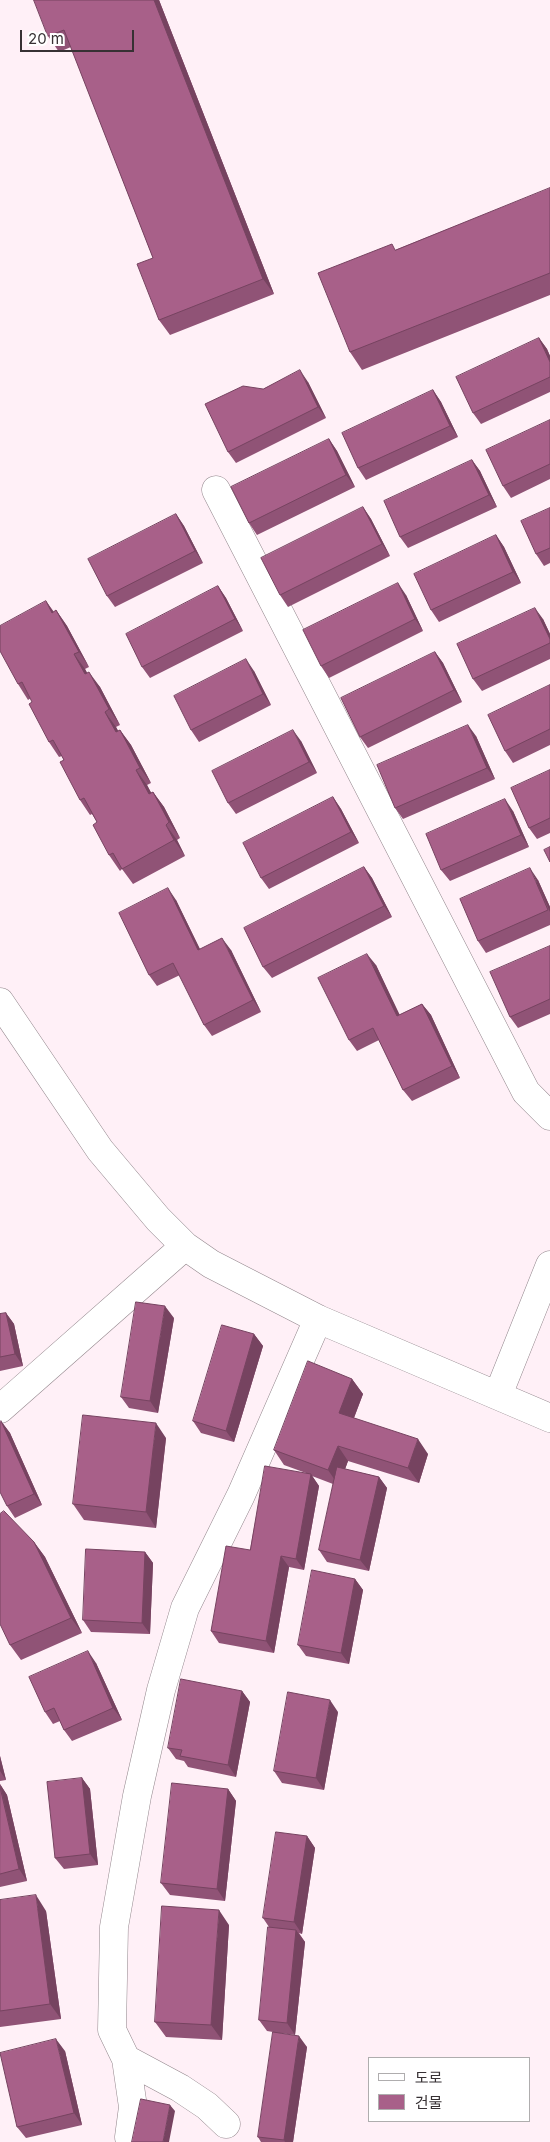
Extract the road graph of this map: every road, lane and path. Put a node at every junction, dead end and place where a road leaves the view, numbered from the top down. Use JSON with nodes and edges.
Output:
{"nodes":[{"id":1,"x":216,"y":490,"type":"dead end"},
{"id":2,"x":0,"y":1002,"type":"edge"},
{"id":3,"x":550,"y":1116,"type":"edge"},
{"id":4,"x":185,"y":1246,"type":"junction"},
{"id":5,"x":550,"y":1265,"type":"edge"},
{"id":6,"x":318,"y":1319,"type":"junction"},
{"id":7,"x":498,"y":1395,"type":"junction"},
{"id":8,"x":0,"y":1409,"type":"edge"},
{"id":9,"x":550,"y":1418,"type":"edge"},
{"id":10,"x":126,"y":2059,"type":"junction"},
{"id":11,"x":226,"y":2124,"type":"dead end"},
{"id":12,"x":129,"y":2137,"type":"dead end"}],
"edges":[{"from":1,"to":3,"type":"street"},
{"from":2,"to":4,"type":"street"},
{"from":4,"to":6,"type":"street"},
{"from":4,"to":8,"type":"street"},
{"from":5,"to":7,"type":"street"},
{"from":6,"to":7,"type":"street"},
{"from":6,"to":10,"type":"street"},
{"from":7,"to":9,"type":"street"},
{"from":10,"to":11,"type":"street"},
{"from":10,"to":12,"type":"street"}]}
